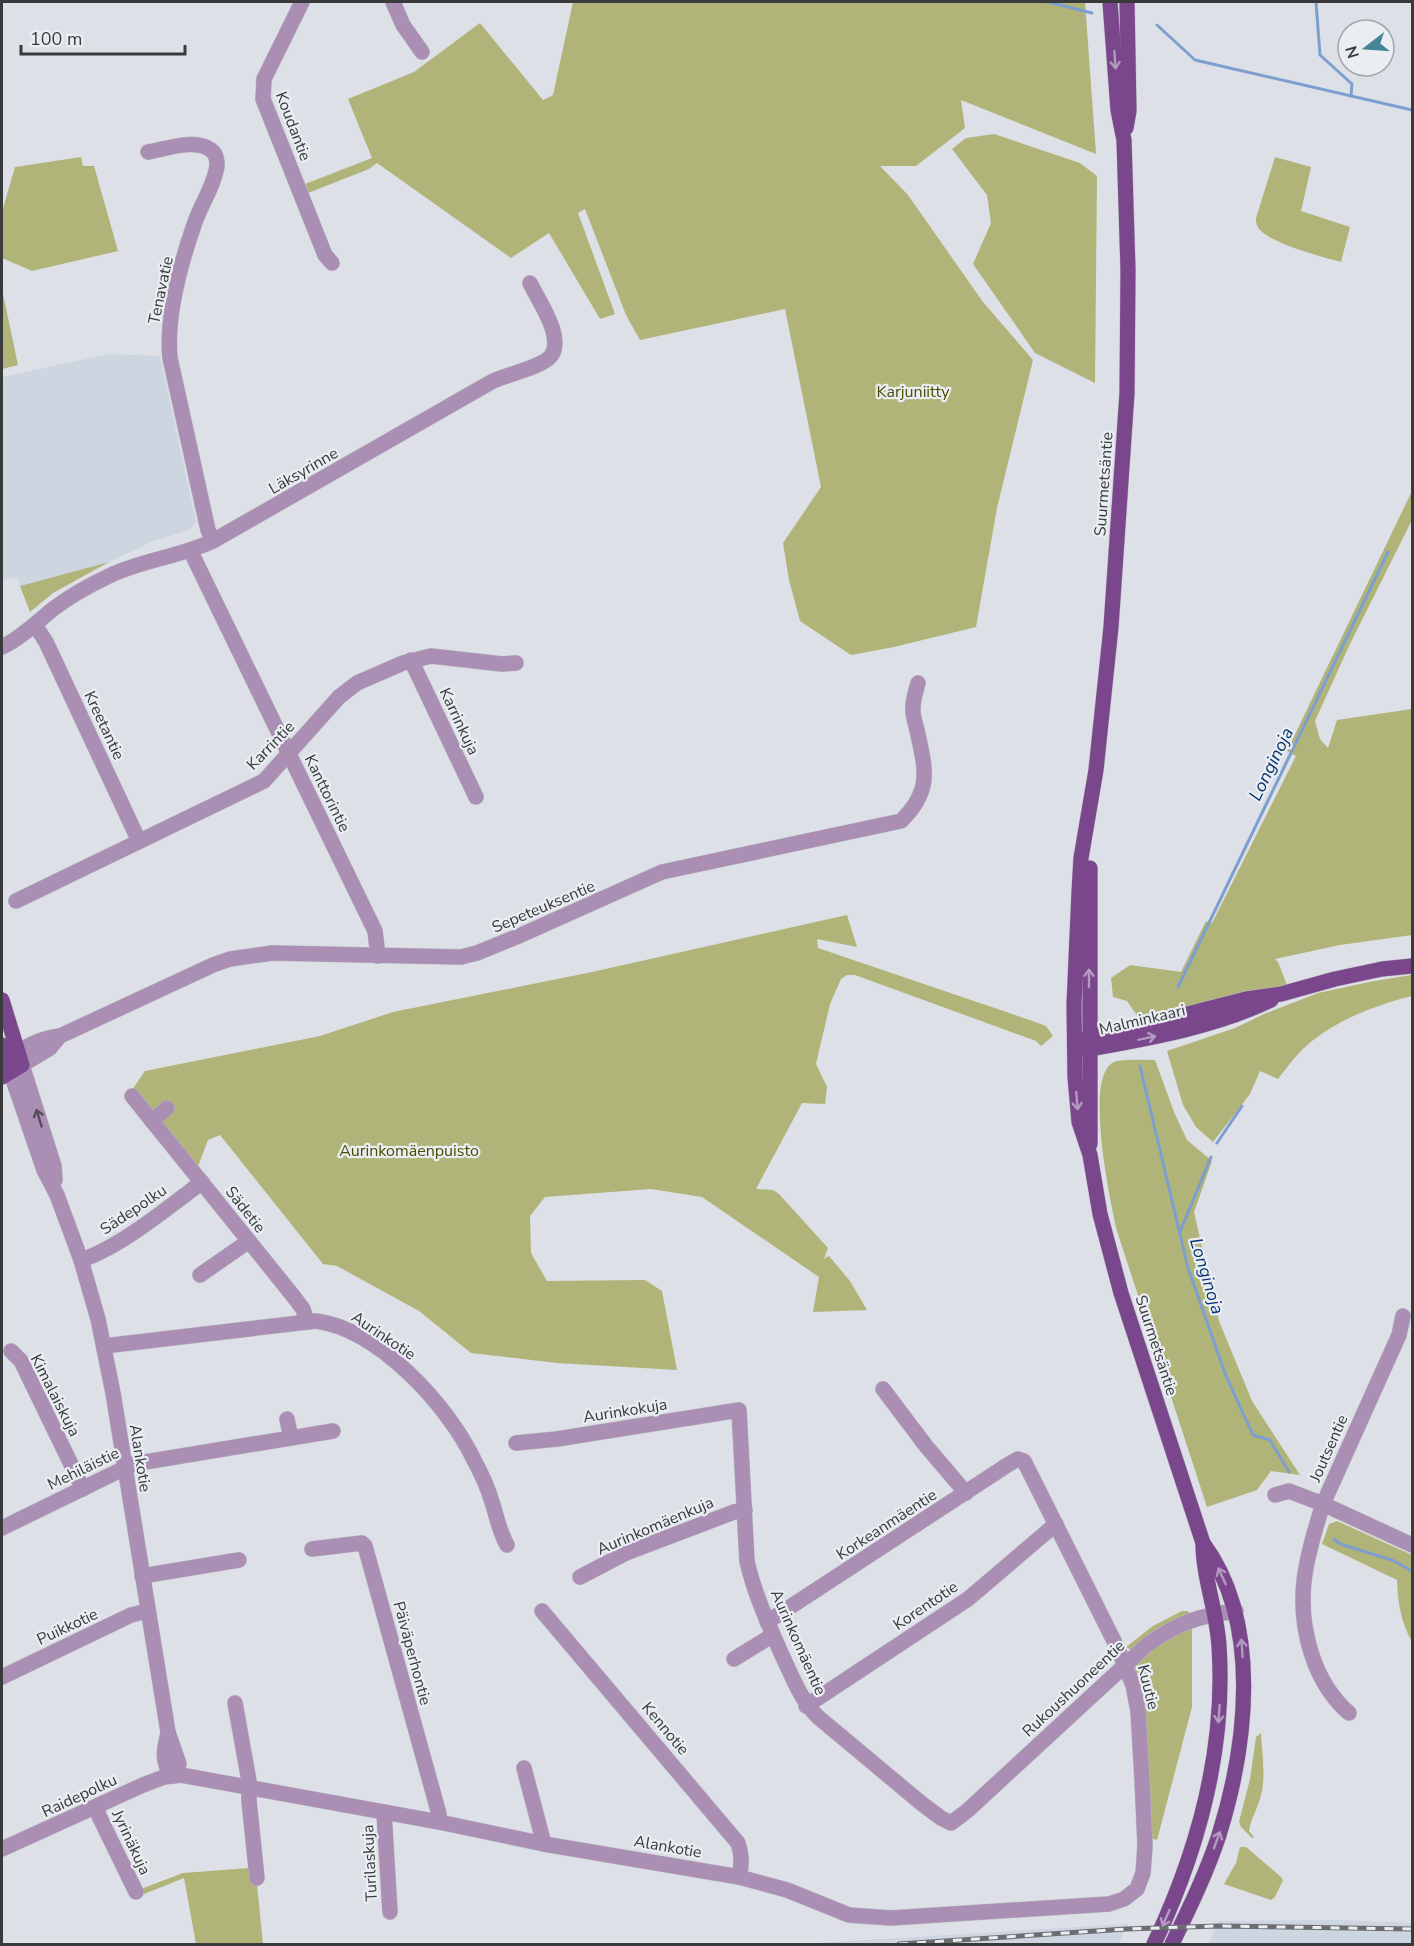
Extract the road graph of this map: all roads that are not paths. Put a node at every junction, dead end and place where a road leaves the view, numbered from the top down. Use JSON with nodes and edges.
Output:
{"nodes":[{"id":1,"x":302,"y":2,"type":"edge"},
{"id":2,"x":393,"y":2,"type":"edge"},
{"id":3,"x":1110,"y":2,"type":"edge"},
{"id":4,"x":1127,"y":2,"type":"edge"},
{"id":5,"x":422,"y":52,"type":"dead end"},
{"id":6,"x":1124,"y":140,"type":"junction"},
{"id":7,"x":148,"y":152,"type":"dead end"},
{"id":8,"x":332,"y":264,"type":"dead end"},
{"id":9,"x":530,"y":283,"type":"dead end"},
{"id":10,"x":213,"y":541,"type":"junction"},
{"id":11,"x":191,"y":552,"type":"junction"},
{"id":12,"x":35,"y":625,"type":"junction"},
{"id":13,"x":2,"y":647,"type":"edge"},
{"id":14,"x":411,"y":660,"type":"junction"},
{"id":15,"x":516,"y":663,"type":"dead end"},
{"id":16,"x":918,"y":683,"type":"dead end"},
{"id":17,"x":288,"y":753,"type":"junction"},
{"id":18,"x":476,"y":797,"type":"dead end"},
{"id":19,"x":1088,"y":829,"type":"junction"},
{"id":20,"x":139,"y":841,"type":"junction"},
{"id":21,"x":16,"y":901,"type":"dead end"},
{"id":22,"x":378,"y":956,"type":"junction"},
{"id":23,"x":1413,"y":966,"type":"edge"},
{"id":24,"x":2,"y":1000,"type":"edge"},
{"id":25,"x":1090,"y":1043,"type":"junction"},
{"id":26,"x":1075,"y":1045,"type":"junction"},
{"id":27,"x":9,"y":1061,"type":"edge"},
{"id":28,"x":132,"y":1096,"type":"dead end"},
{"id":29,"x":167,"y":1108,"type":"dead end"},
{"id":30,"x":152,"y":1121,"type":"junction"},
{"id":31,"x":1090,"y":1155,"type":"junction"},
{"id":32,"x":202,"y":1182,"type":"junction"},
{"id":33,"x":249,"y":1241,"type":"junction"},
{"id":34,"x":81,"y":1260,"type":"junction"},
{"id":35,"x":200,"y":1275,"type":"dead end"},
{"id":36,"x":1403,"y":1316,"type":"dead end"},
{"id":37,"x":307,"y":1322,"type":"junction"},
{"id":38,"x":104,"y":1346,"type":"junction"},
{"id":39,"x":11,"y":1351,"type":"dead end"},
{"id":40,"x":883,"y":1389,"type":"dead end"},
{"id":41,"x":738,"y":1410,"type":"joint"},
{"id":42,"x":287,"y":1419,"type":"dead end"},
{"id":43,"x":333,"y":1431,"type":"dead end"},
{"id":44,"x":291,"y":1438,"type":"junction"},
{"id":45,"x":516,"y":1443,"type":"dead end"},
{"id":46,"x":1024,"y":1461,"type":"joint"},
{"id":47,"x":125,"y":1468,"type":"junction"},
{"id":48,"x":82,"y":1489,"type":"junction"},
{"id":49,"x":966,"y":1493,"type":"junction"},
{"id":50,"x":1275,"y":1495,"type":"dead end"},
{"id":51,"x":1323,"y":1504,"type":"junction"},
{"id":52,"x":745,"y":1510,"type":"junction"},
{"id":53,"x":1056,"y":1524,"type":"junction"},
{"id":54,"x":2,"y":1528,"type":"edge"},
{"id":55,"x":1203,"y":1543,"type":"junction"},
{"id":56,"x":507,"y":1545,"type":"dead end"},
{"id":57,"x":1413,"y":1545,"type":"edge"},
{"id":58,"x":312,"y":1549,"type":"dead end"},
{"id":59,"x":239,"y":1560,"type":"dead end"},
{"id":60,"x":142,"y":1576,"type":"junction"},
{"id":61,"x":580,"y":1577,"type":"dead end"},
{"id":62,"x":148,"y":1611,"type":"junction"},
{"id":63,"x":542,"y":1611,"type":"dead end"},
{"id":64,"x":1236,"y":1611,"type":"junction"},
{"id":65,"x":1215,"y":1614,"type":"junction"},
{"id":66,"x":770,"y":1629,"type":"junction"},
{"id":67,"x":734,"y":1659,"type":"dead end"},
{"id":68,"x":1125,"y":1665,"type":"junction"},
{"id":69,"x":2,"y":1677,"type":"edge"},
{"id":70,"x":235,"y":1703,"type":"dead end"},
{"id":71,"x":806,"y":1706,"type":"junction"},
{"id":72,"x":1349,"y":1713,"type":"dead end"},
{"id":73,"x":524,"y":1768,"type":"dead end"},
{"id":74,"x":172,"y":1776,"type":"junction"},
{"id":75,"x":249,"y":1788,"type":"junction"},
{"id":76,"x":97,"y":1806,"type":"junction"},
{"id":77,"x":384,"y":1812,"type":"junction"},
{"id":78,"x":439,"y":1822,"type":"junction"},
{"id":79,"x":951,"y":1823,"type":"joint"},
{"id":80,"x":544,"y":1844,"type":"junction"},
{"id":81,"x":2,"y":1850,"type":"edge"},
{"id":82,"x":1143,"y":1873,"type":"joint"},
{"id":83,"x":739,"y":1877,"type":"junction"},
{"id":84,"x":257,"y":1878,"type":"dead end"},
{"id":85,"x":136,"y":1892,"type":"dead end"},
{"id":86,"x":390,"y":1912,"type":"dead end"},
{"id":87,"x":1154,"y":1944,"type":"edge"},
{"id":88,"x":1172,"y":1944,"type":"edge"}],
"edges":[{"from":1,"to":8,"type":"street","name":"Koudantie"},
{"from":2,"to":5,"type":"street"},
{"from":3,"to":6,"type":"main road","name":"Suurmetsäntie","one_way":true},
{"from":4,"to":6,"type":"main road","name":"Suurmetsäntie"},
{"from":6,"to":19,"type":"main road","name":"Suurmetsäntie"},
{"from":7,"to":10,"type":"street","name":"Tenavatie"},
{"from":9,"to":10,"type":"street","name":"Läksyrinne"},
{"from":10,"to":11,"type":"street","name":"Läksyrinne"},
{"from":11,"to":12,"type":"street","name":"Läksyrinne"},
{"from":11,"to":17,"type":"street","name":"Kanttorintie"},
{"from":12,"to":13,"type":"street","name":"Läksyrinne"},
{"from":12,"to":20,"type":"street","name":"Kreetantie"},
{"from":14,"to":15,"type":"street","name":"Karrintie"},
{"from":14,"to":17,"type":"street","name":"Karrintie"},
{"from":14,"to":18,"type":"street","name":"Karrinkuja"},
{"from":16,"to":22,"type":"street","name":"Sepeteuksentie"},
{"from":17,"to":20,"type":"street","name":"Karrintie"},
{"from":17,"to":22,"type":"street","name":"Kanttorintie"},
{"from":25,"to":19,"type":"main road","name":"Suurmetsäntie","one_way":true},
{"from":19,"to":26,"type":"main road","name":"Suurmetsäntie"},
{"from":20,"to":21,"type":"street","name":"Karrintie"},
{"from":22,"to":27,"type":"street","name":"Sepeteuksentie"},
{"from":23,"to":25,"type":"main road","name":"Malminkaari"},
{"from":24,"to":27,"type":"main road"},
{"from":25,"to":26,"type":"main road","name":"Malminkaari"},
{"from":25,"to":31,"type":"main road","name":"Suurmetsäntie"},
{"from":26,"to":31,"type":"main road","name":"Suurmetsäntie","one_way":true},
{"from":27,"to":34,"type":"street","name":"Alankotie"},
{"from":28,"to":30,"type":"street","name":"Sädetie"},
{"from":29,"to":30,"type":"street"},
{"from":30,"to":32,"type":"street","name":"Sädetie"},
{"from":31,"to":55,"type":"main road","name":"Suurmetsäntie"},
{"from":32,"to":33,"type":"street","name":"Sädetie"},
{"from":32,"to":34,"type":"street","name":"Sädepolku"},
{"from":33,"to":35,"type":"street"},
{"from":33,"to":37,"type":"street","name":"Sädetie"},
{"from":34,"to":38,"type":"street","name":"Alankotie"},
{"from":36,"to":51,"type":"street","name":"Joutsentie"},
{"from":37,"to":38,"type":"street","name":"Aurinkotie"},
{"from":37,"to":56,"type":"street","name":"Aurinkotie"},
{"from":38,"to":47,"type":"street","name":"Alankotie"},
{"from":39,"to":48,"type":"street","name":"Kimalaiskuja"},
{"from":40,"to":49,"type":"street"},
{"from":41,"to":45,"type":"street","name":"Aurinkokuja"},
{"from":41,"to":52,"type":"street","name":"Aurinkomäentie"},
{"from":42,"to":44,"type":"street"},
{"from":43,"to":44,"type":"street","name":"Mehiläistie"},
{"from":44,"to":47,"type":"street","name":"Mehiläistie"},
{"from":46,"to":49,"type":"street","name":"Korkeanmäentie"},
{"from":46,"to":53,"type":"street","name":"Kuutie"},
{"from":47,"to":48,"type":"street","name":"Mehiläistie"},
{"from":47,"to":60,"type":"street","name":"Alankotie"},
{"from":48,"to":54,"type":"street","name":"Mehiläistie"},
{"from":49,"to":66,"type":"street","name":"Korkeanmäentie"},
{"from":50,"to":51,"type":"street"},
{"from":51,"to":57,"type":"street","name":"Joutsentie"},
{"from":51,"to":72,"type":"street"},
{"from":52,"to":61,"type":"street","name":"Aurinkomäenkuja"},
{"from":52,"to":66,"type":"street","name":"Aurinkomäentie"},
{"from":53,"to":68,"type":"street","name":"Kuutie"},
{"from":53,"to":71,"type":"street","name":"Korentotie"},
{"from":64,"to":55,"type":"main road","name":"Suurmetsäntie","one_way":true},
{"from":55,"to":65,"type":"main road","name":"Suurmetsäntie"},
{"from":58,"to":78,"type":"street","name":"Päiväperhontie"},
{"from":59,"to":60,"type":"street"},
{"from":60,"to":62,"type":"street","name":"Alankotie"},
{"from":62,"to":69,"type":"street","name":"Puikkotie"},
{"from":62,"to":74,"type":"street","name":"Alankotie"},
{"from":63,"to":83,"type":"street","name":"Kennotie"},
{"from":64,"to":65,"type":"street","name":"Rukoushuoneentie"},
{"from":88,"to":64,"type":"main road","name":"Suurmetsäntie","one_way":true},
{"from":65,"to":68,"type":"street","name":"Rukoushuoneentie"},
{"from":65,"to":87,"type":"main road","name":"Suurmetsäntie","one_way":true},
{"from":66,"to":67,"type":"street","name":"Korkeanmäentie"},
{"from":66,"to":71,"type":"street","name":"Aurinkomäentie"},
{"from":68,"to":79,"type":"street","name":"Rukoushuoneentie"},
{"from":68,"to":82,"type":"street","name":"Kuutie"},
{"from":70,"to":75,"type":"street"},
{"from":71,"to":79,"type":"street","name":"Aurinkomäentie"},
{"from":73,"to":80,"type":"street"},
{"from":74,"to":75,"type":"street","name":"Alankotie"},
{"from":74,"to":76,"type":"street","name":"Raidepolku"},
{"from":75,"to":77,"type":"street","name":"Alankotie"},
{"from":75,"to":84,"type":"street"},
{"from":76,"to":81,"type":"street","name":"Raidepolku"},
{"from":76,"to":85,"type":"street","name":"Jyrinäkuja"},
{"from":77,"to":78,"type":"street","name":"Alankotie"},
{"from":77,"to":86,"type":"street","name":"Turilaskuja"},
{"from":78,"to":80,"type":"street","name":"Alankotie"},
{"from":80,"to":83,"type":"street","name":"Alankotie"},
{"from":82,"to":83,"type":"street","name":"Alankotie"}]}
